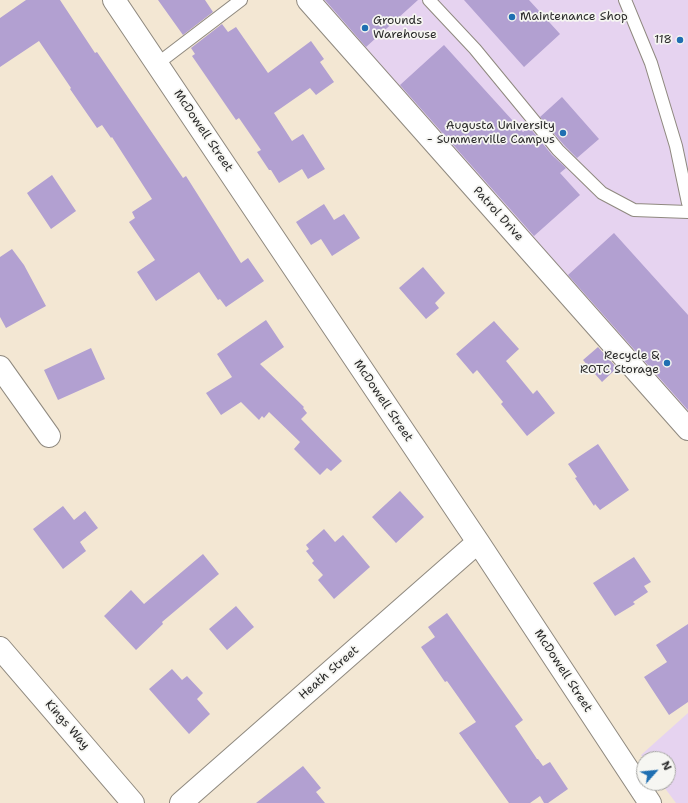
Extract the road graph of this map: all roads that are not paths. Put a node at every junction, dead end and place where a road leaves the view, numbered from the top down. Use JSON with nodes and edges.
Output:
{"nodes":[{"id":1,"x":114,"y":0,"type":"edge"},
{"id":2,"x":241,"y":0,"type":"edge"},
{"id":3,"x":308,"y":0,"type":"edge"},
{"id":4,"x":429,"y":0,"type":"edge"},
{"id":5,"x":625,"y":0,"type":"edge"},
{"id":6,"x":157,"y":64,"type":"junction"},
{"id":7,"x":688,"y":203,"type":"edge"},
{"id":8,"x":688,"y":212,"type":"edge"},
{"id":9,"x":0,"y":367,"type":"edge"},
{"id":10,"x":688,"y":429,"type":"edge"},
{"id":11,"x":49,"y":436,"type":"dead end"},
{"id":12,"x":478,"y":542,"type":"junction"},
{"id":13,"x":0,"y":648,"type":"edge"},
{"id":14,"x":133,"y":803,"type":"edge"},
{"id":15,"x":180,"y":803,"type":"edge"},
{"id":16,"x":650,"y":803,"type":"edge"}],
"edges":[{"from":1,"to":6,"type":"street","name":"McDowell Street"},
{"from":2,"to":6,"type":"lane"},
{"from":3,"to":10,"type":"street","name":"Patrol Drive"},
{"from":4,"to":8,"type":"lane"},
{"from":5,"to":7,"type":"lane"},
{"from":6,"to":12,"type":"street","name":"McDowell Street"},
{"from":9,"to":11,"type":"street"},
{"from":12,"to":15,"type":"street","name":"Heath Street"},
{"from":12,"to":16,"type":"street","name":"McDowell Street"},
{"from":13,"to":14,"type":"street","name":"Kings Way"}]}
